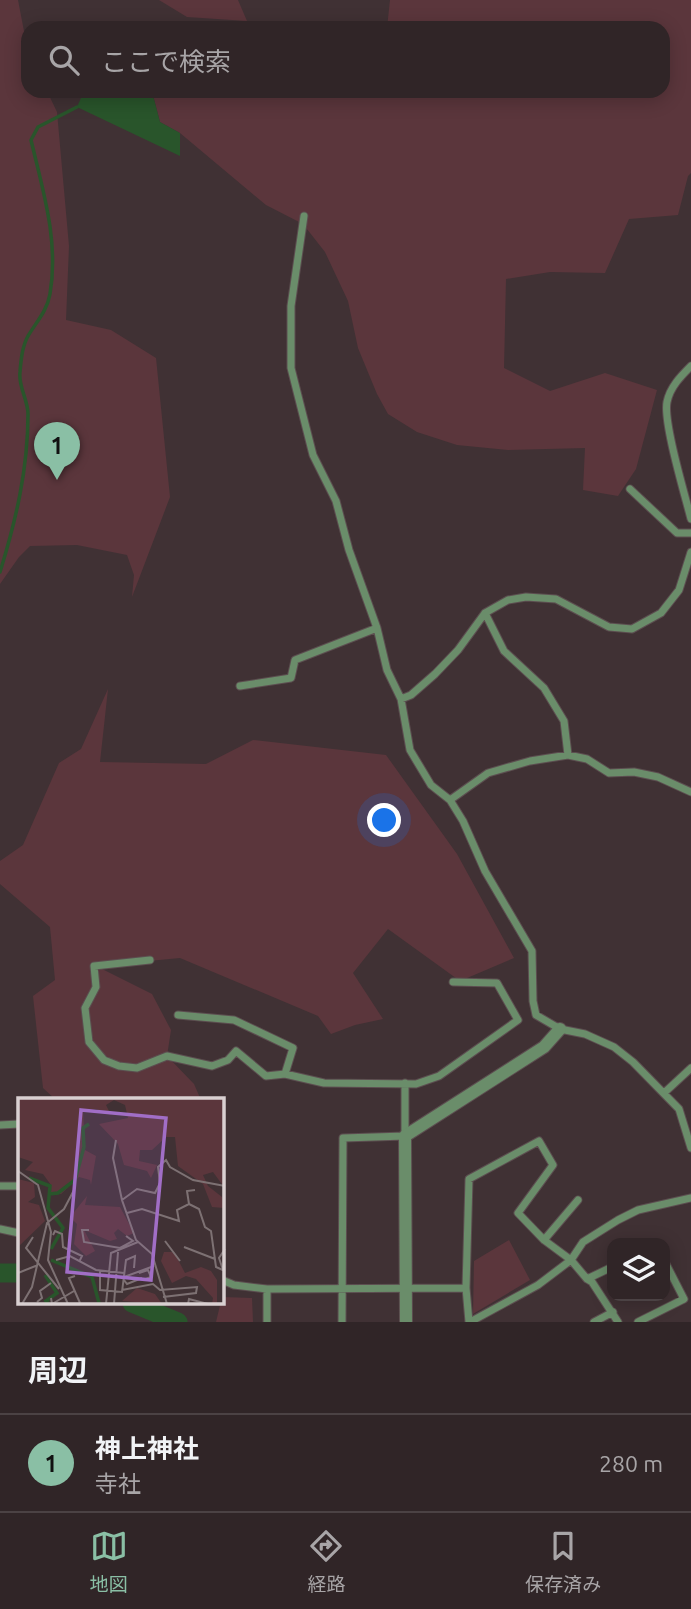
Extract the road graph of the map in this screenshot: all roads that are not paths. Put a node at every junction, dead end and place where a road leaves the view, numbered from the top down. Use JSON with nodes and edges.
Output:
{"nodes":[{"id":1,"x":304,"y":216,"type":"dead end"},
{"id":2,"x":691,"y":366,"type":"edge"},
{"id":3,"x":629,"y":489,"type":"dead end"},
{"id":4,"x":691,"y":519,"type":"edge"},
{"id":5,"x":691,"y":533,"type":"edge"},
{"id":6,"x":691,"y":552,"type":"edge"},
{"id":7,"x":485,"y":613,"type":"junction"},
{"id":8,"x":377,"y":628,"type":"junction"},
{"id":9,"x":240,"y":686,"type":"dead end"},
{"id":10,"x":401,"y":699,"type":"junction"},
{"id":11,"x":568,"y":755,"type":"junction"},
{"id":12,"x":691,"y":792,"type":"edge"},
{"id":13,"x":450,"y":800,"type":"junction"},
{"id":14,"x":150,"y":960,"type":"dead end"},
{"id":15,"x":453,"y":982,"type":"dead end"},
{"id":16,"x":178,"y":1015,"type":"dead end"},
{"id":17,"x":560,"y":1029,"type":"junction"},
{"id":18,"x":691,"y":1068,"type":"edge"},
{"id":19,"x":285,"y":1074,"type":"junction"},
{"id":20,"x":405,"y":1083,"type":"junction"},
{"id":21,"x":664,"y":1093,"type":"junction"},
{"id":22,"x":18,"y":1124,"type":"edge"},
{"id":23,"x":0,"y":1125,"type":"edge"},
{"id":24,"x":405,"y":1136,"type":"junction"},
{"id":25,"x":691,"y":1147,"type":"edge"},
{"id":26,"x":18,"y":1185,"type":"edge"},
{"id":27,"x":0,"y":1186,"type":"edge"},
{"id":28,"x":691,"y":1198,"type":"edge"},
{"id":29,"x":578,"y":1200,"type":"dead end"},
{"id":30,"x":0,"y":1229,"type":"edge"},
{"id":31,"x":18,"y":1233,"type":"edge"},
{"id":32,"x":544,"y":1240,"type":"junction"},
{"id":33,"x":571,"y":1260,"type":"junction"},
{"id":34,"x":607,"y":1269,"type":"edge"},
{"id":35,"x":670,"y":1272,"type":"edge"},
{"id":36,"x":587,"y":1279,"type":"junction"},
{"id":37,"x":224,"y":1281,"type":"edge"},
{"id":38,"x":466,"y":1288,"type":"junction"},
{"id":39,"x":267,"y":1289,"type":"junction"},
{"id":40,"x":342,"y":1289,"type":"junction"},
{"id":41,"x":406,"y":1289,"type":"junction"},
{"id":42,"x":613,"y":1312,"type":"junction"},
{"id":43,"x":267,"y":1322,"type":"edge"},
{"id":44,"x":342,"y":1322,"type":"edge"},
{"id":45,"x":405,"y":1322,"type":"edge"},
{"id":46,"x":470,"y":1322,"type":"edge"},
{"id":47,"x":594,"y":1322,"type":"edge"},
{"id":48,"x":618,"y":1322,"type":"edge"},
{"id":49,"x":638,"y":1322,"type":"edge"}],
"edges":[{"from":1,"to":8,"type":"street"},
{"from":2,"to":4,"type":"street"},
{"from":3,"to":5,"type":"street"},
{"from":6,"to":7,"type":"street"},
{"from":7,"to":10,"type":"street"},
{"from":7,"to":11,"type":"street"},
{"from":8,"to":9,"type":"street"},
{"from":8,"to":10,"type":"street"},
{"from":10,"to":13,"type":"street"},
{"from":11,"to":12,"type":"street"},
{"from":11,"to":13,"type":"street"},
{"from":13,"to":17,"type":"street"},
{"from":14,"to":19,"type":"street"},
{"from":15,"to":20,"type":"street"},
{"from":16,"to":19,"type":"street"},
{"from":17,"to":21,"type":"street"},
{"from":17,"to":24,"type":"street"},
{"from":18,"to":21,"type":"street"},
{"from":19,"to":20,"type":"street"},
{"from":20,"to":24,"type":"street"},
{"from":21,"to":25,"type":"street"},
{"from":22,"to":23,"type":"street"},
{"from":24,"to":40,"type":"street"},
{"from":24,"to":41,"type":"street"},
{"from":26,"to":27,"type":"street"},
{"from":28,"to":33,"type":"street"},
{"from":29,"to":32,"type":"street"},
{"from":30,"to":31,"type":"street"},
{"from":32,"to":33,"type":"street"},
{"from":32,"to":38,"type":"street"},
{"from":33,"to":36,"type":"street"},
{"from":33,"to":46,"type":"street"},
{"from":34,"to":36,"type":"street"},
{"from":35,"to":49,"type":"street"},
{"from":36,"to":42,"type":"street"},
{"from":37,"to":39,"type":"street"},
{"from":38,"to":41,"type":"street"},
{"from":38,"to":46,"type":"street"},
{"from":39,"to":40,"type":"street"},
{"from":39,"to":43,"type":"street"},
{"from":40,"to":41,"type":"street"},
{"from":40,"to":44,"type":"street"},
{"from":41,"to":45,"type":"street"},
{"from":42,"to":47,"type":"street"},
{"from":42,"to":48,"type":"street"}]}
